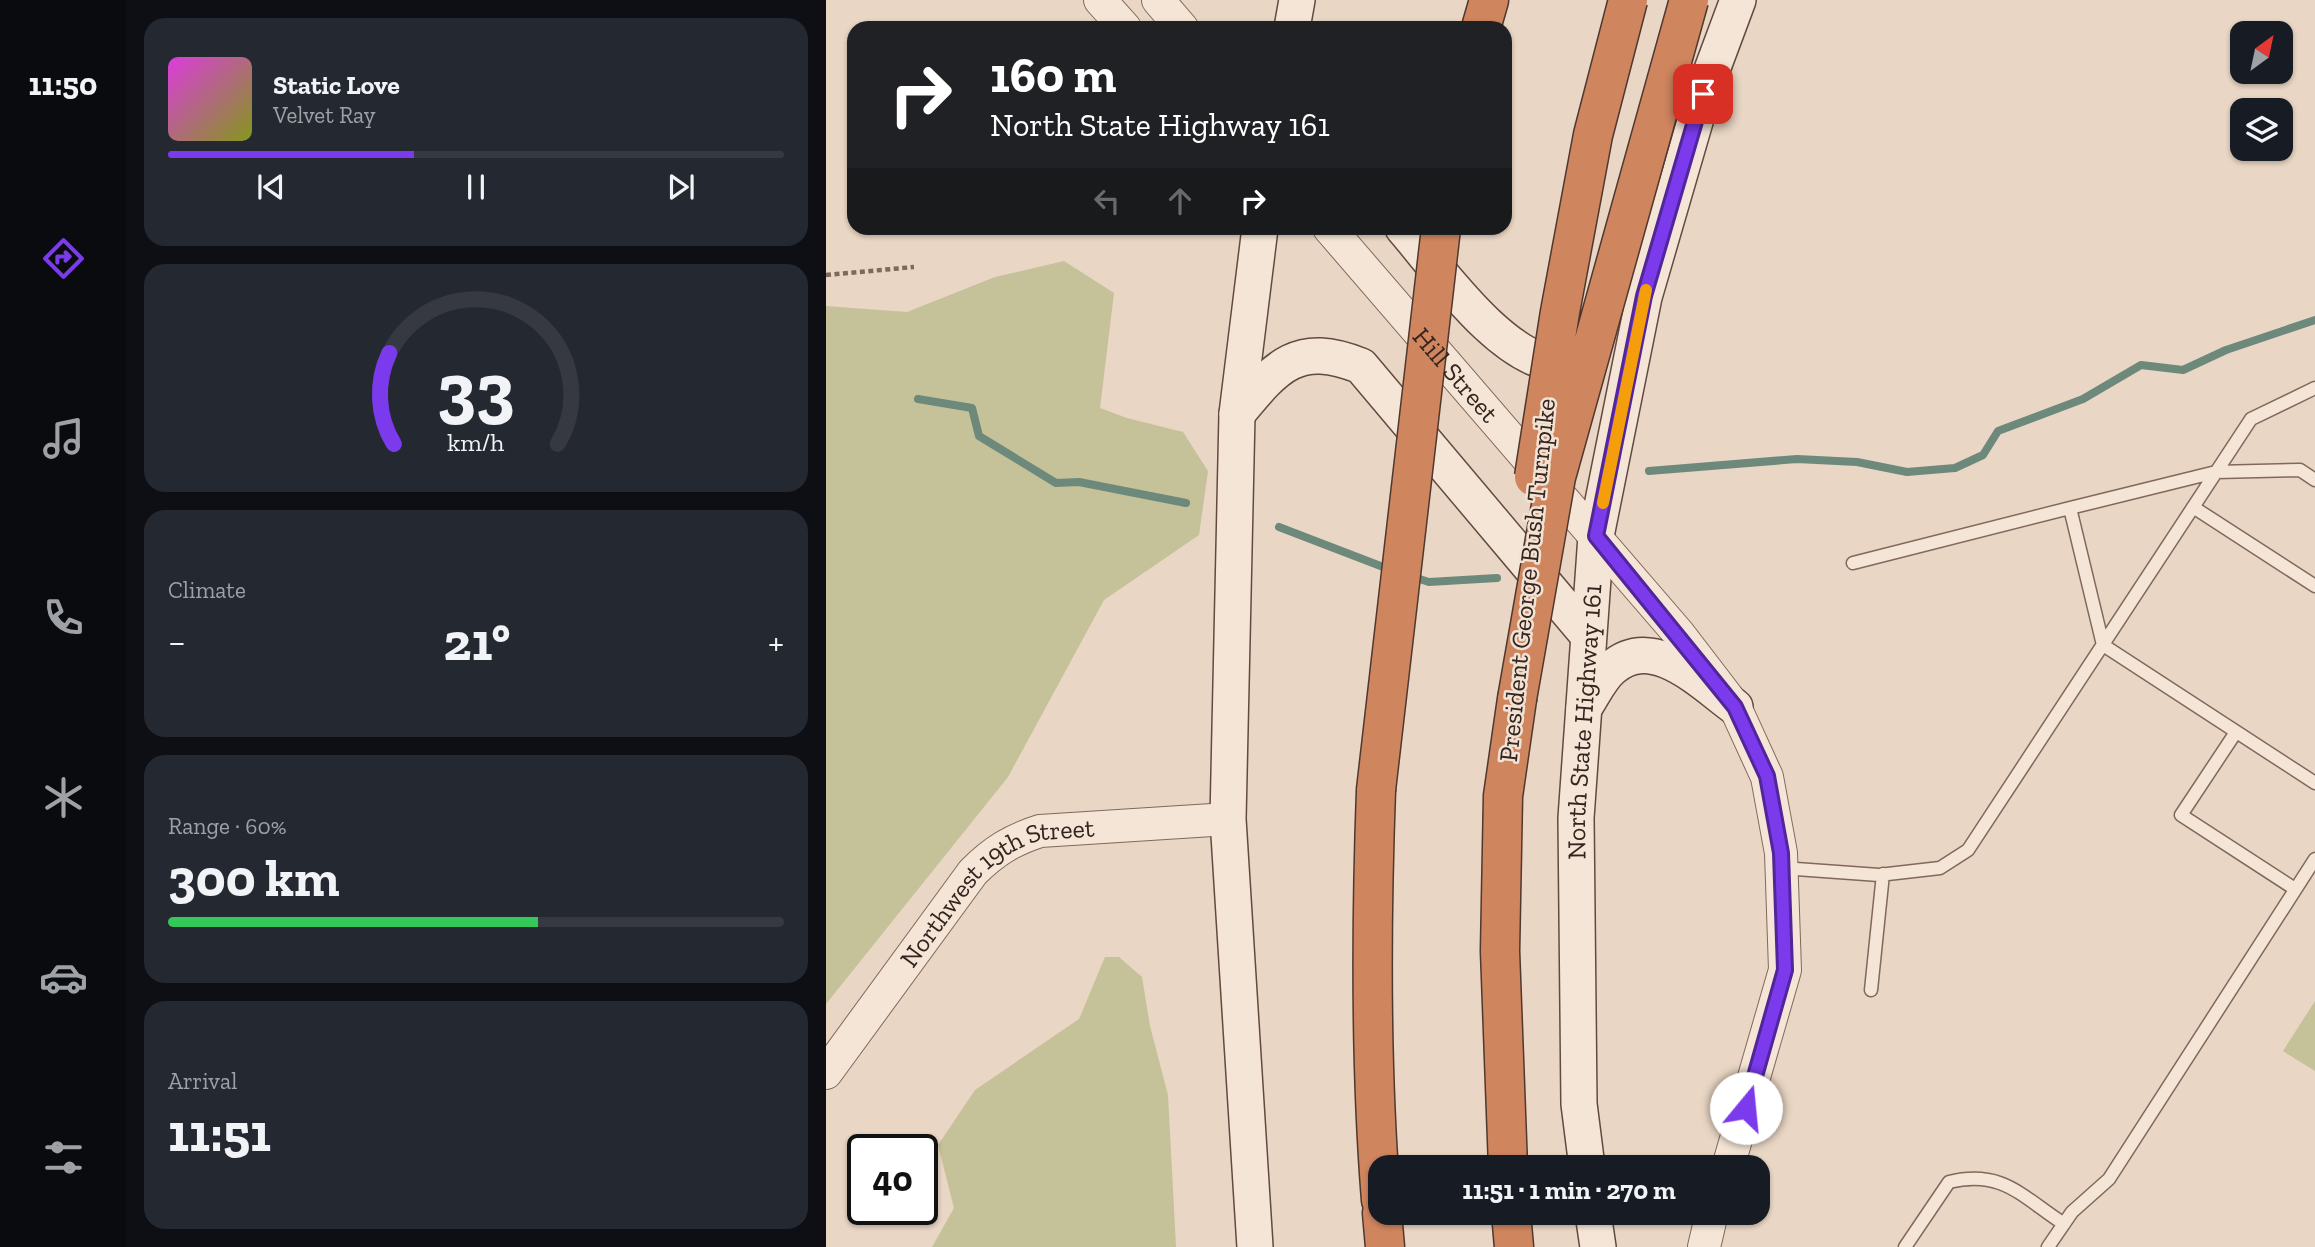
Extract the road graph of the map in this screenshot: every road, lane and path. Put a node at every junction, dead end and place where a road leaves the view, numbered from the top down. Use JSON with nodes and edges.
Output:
{"nodes":[{"id":1,"x":1100,"y":0,"type":"edge"},
{"id":2,"x":1158,"y":0,"type":"edge"},
{"id":3,"x":1297,"y":0,"type":"edge"},
{"id":4,"x":1469,"y":0,"type":"edge"},
{"id":5,"x":1489,"y":0,"type":"edge"},
{"id":6,"x":1628,"y":0,"type":"edge"},
{"id":7,"x":1689,"y":0,"type":"edge"},
{"id":8,"x":1738,"y":0,"type":"edge"},
{"id":9,"x":1119,"y":21,"type":"edge"},
{"id":10,"x":1176,"y":21,"type":"edge"},
{"id":11,"x":1293,"y":21,"type":"edge"},
{"id":12,"x":1467,"y":21,"type":"edge"},
{"id":13,"x":1483,"y":21,"type":"edge"},
{"id":14,"x":1259,"y":235,"type":"edge"},
{"id":15,"x":1335,"y":235,"type":"edge"},
{"id":16,"x":1409,"y":235,"type":"edge"},
{"id":17,"x":1440,"y":235,"type":"edge"},
{"id":18,"x":914,"y":267,"type":"dead end"},
{"id":19,"x":826,"y":275,"type":"edge"},
{"id":20,"x":1644,"y":296,"type":"junction"},
{"id":21,"x":2315,"y":388,"type":"edge"},
{"id":22,"x":1237,"y":414,"type":"junction"},
{"id":23,"x":2216,"y":472,"type":"junction"},
{"id":24,"x":2315,"y":480,"type":"edge"},
{"id":25,"x":2070,"y":508,"type":"junction"},
{"id":26,"x":2193,"y":508,"type":"junction"},
{"id":27,"x":1596,"y":536,"type":"junction"},
{"id":28,"x":1853,"y":563,"type":"dead end"},
{"id":29,"x":2315,"y":586,"type":"edge"},
{"id":30,"x":1587,"y":634,"type":"junction"},
{"id":31,"x":2103,"y":645,"type":"junction"},
{"id":32,"x":1517,"y":699,"type":"junction"},
{"id":33,"x":1735,"y":707,"type":"junction"},
{"id":34,"x":1584,"y":708,"type":"junction"},
{"id":35,"x":2236,"y":732,"type":"junction"},
{"id":36,"x":2315,"y":783,"type":"edge"},
{"id":37,"x":1228,"y":819,"type":"junction"},
{"id":38,"x":2315,"y":859,"type":"edge"},
{"id":39,"x":1782,"y":869,"type":"junction"},
{"id":40,"x":1884,"y":874,"type":"junction"},
{"id":41,"x":2295,"y":889,"type":"junction"},
{"id":42,"x":1871,"y":990,"type":"dead end"},
{"id":43,"x":826,"y":1073,"type":"edge"},
{"id":44,"x":1377,"y":1155,"type":"edge"},
{"id":45,"x":1508,"y":1155,"type":"edge"},
{"id":46,"x":1585,"y":1155,"type":"edge"},
{"id":47,"x":1731,"y":1155,"type":"edge"},
{"id":48,"x":2064,"y":1224,"type":"junction"},
{"id":49,"x":1383,"y":1225,"type":"edge"},
{"id":50,"x":1512,"y":1225,"type":"edge"},
{"id":51,"x":1595,"y":1225,"type":"edge"},
{"id":52,"x":1709,"y":1225,"type":"edge"},
{"id":53,"x":1255,"y":1247,"type":"edge"},
{"id":54,"x":1385,"y":1247,"type":"edge"},
{"id":55,"x":1514,"y":1247,"type":"edge"},
{"id":56,"x":1598,"y":1247,"type":"edge"},
{"id":57,"x":1704,"y":1247,"type":"edge"},
{"id":58,"x":1905,"y":1247,"type":"edge"},
{"id":59,"x":2049,"y":1247,"type":"edge"}],
"edges":[{"from":1,"to":9,"type":"street"},
{"from":2,"to":10,"type":"street"},
{"from":3,"to":11,"type":"main road"},
{"from":4,"to":12,"type":"highway"},
{"from":5,"to":13,"type":"highway"},
{"from":6,"to":32,"type":"highway","name":"President George Bush Turnpike","bridge":true},
{"from":7,"to":32,"type":"highway","bridge":true},
{"from":8,"to":20,"type":"main road","name":"North State Highway 161"},
{"from":14,"to":22,"type":"main road"},
{"from":15,"to":27,"type":"street","name":"Hill Street"},
{"from":16,"to":20,"type":"main road"},
{"from":17,"to":44,"type":"highway","bridge":true},
{"from":18,"to":19,"type":"path"},
{"from":20,"to":27,"type":"main road","name":"North State Highway 161"},
{"from":21,"to":23,"type":"lane"},
{"from":22,"to":30,"type":"main road"},
{"from":22,"to":37,"type":"main road"},
{"from":23,"to":24,"type":"lane"},
{"from":23,"to":25,"type":"lane"},
{"from":23,"to":26,"type":"lane"},
{"from":25,"to":28,"type":"lane"},
{"from":25,"to":31,"type":"lane"},
{"from":26,"to":29,"type":"lane"},
{"from":26,"to":31,"type":"lane"},
{"from":27,"to":30,"type":"main road","name":"North State Highway 161"},
{"from":27,"to":33,"type":"street","name":"Hill Street"},
{"from":30,"to":34,"type":"main road","name":"North State Highway 161"},
{"from":31,"to":35,"type":"lane"},
{"from":31,"to":40,"type":"lane"},
{"from":32,"to":45,"type":"highway","name":"President George Bush Turnpike"},
{"from":33,"to":34,"type":"main road"},
{"from":33,"to":39,"type":"street","name":"Hill Street"},
{"from":34,"to":46,"type":"main road","name":"North State Highway 161"},
{"from":35,"to":36,"type":"lane"},
{"from":35,"to":41,"type":"lane"},
{"from":37,"to":43,"type":"street","name":"Northwest 19th Street"},
{"from":37,"to":53,"type":"main road"},
{"from":38,"to":41,"type":"lane"},
{"from":39,"to":40,"type":"lane"},
{"from":39,"to":47,"type":"street","name":"Hill Street"},
{"from":40,"to":42,"type":"lane"},
{"from":41,"to":48,"type":"lane"},
{"from":48,"to":58,"type":"lane"},
{"from":48,"to":59,"type":"lane"},
{"from":49,"to":54,"type":"highway"},
{"from":50,"to":55,"type":"highway"},
{"from":51,"to":56,"type":"main road"},
{"from":52,"to":57,"type":"street"}]}
